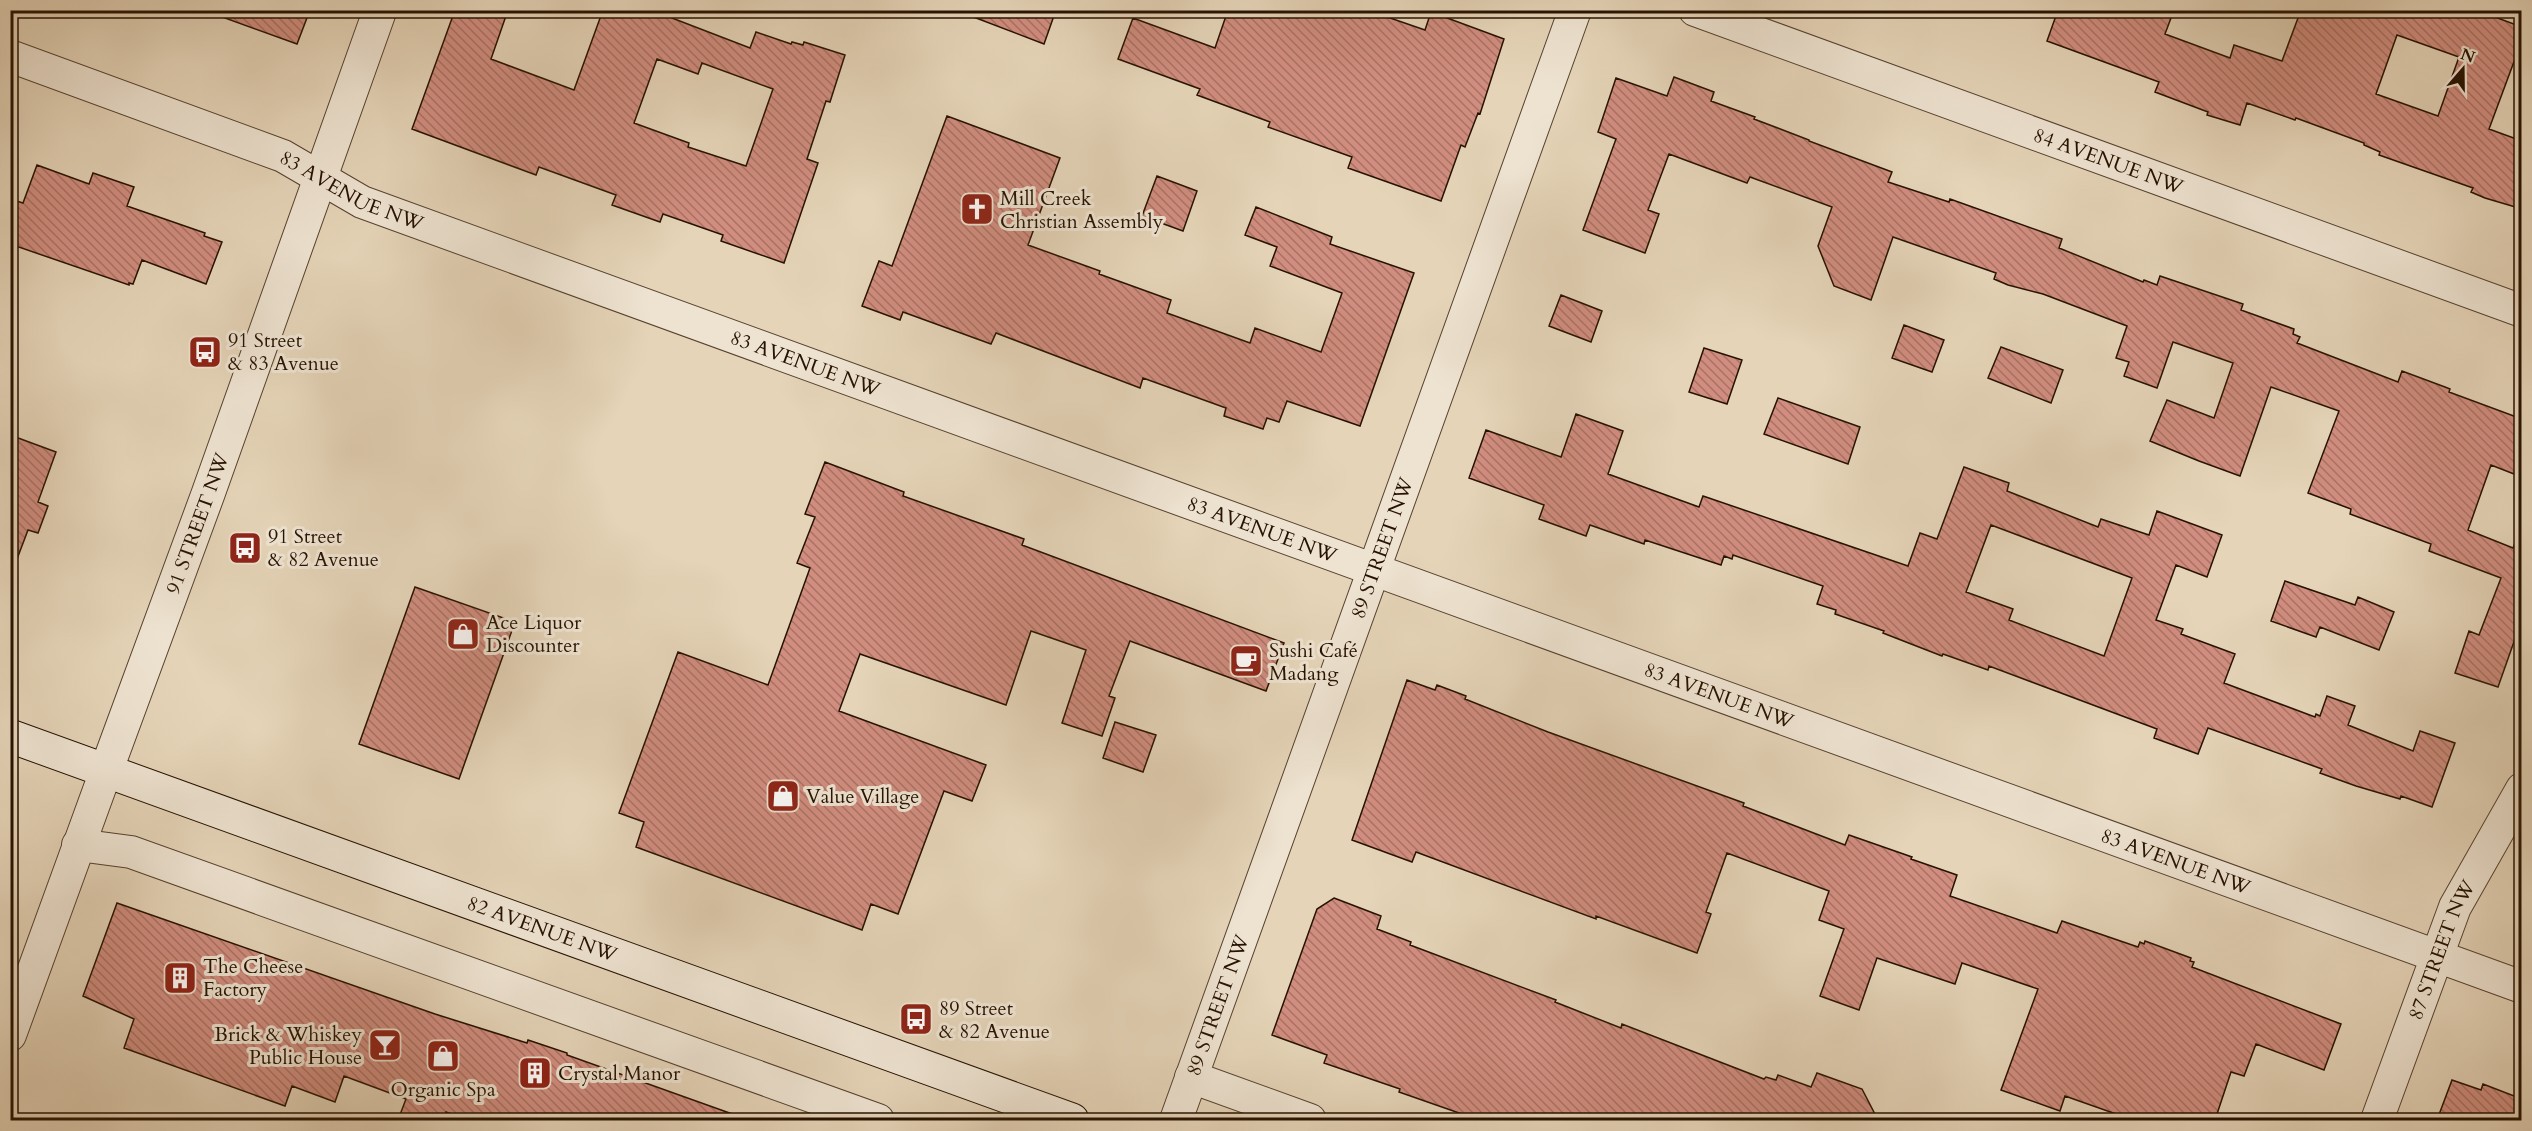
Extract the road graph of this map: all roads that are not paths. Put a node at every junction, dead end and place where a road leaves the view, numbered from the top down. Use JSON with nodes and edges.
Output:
{"nodes":[{"id":1,"x":381,"y":10,"type":"edge"},
{"id":2,"x":1575,"y":10,"type":"edge"},
{"id":3,"x":1695,"y":10,"type":"edge"},
{"id":4,"x":10,"y":56,"type":"edge"},
{"id":5,"x":320,"y":177,"type":"junction"},
{"id":6,"x":2522,"y":311,"type":"edge"},
{"id":7,"x":1375,"y":572,"type":"junction"},
{"id":8,"x":10,"y":736,"type":"edge"},
{"id":9,"x":106,"y":771,"type":"junction"},
{"id":10,"x":2522,"y":789,"type":"edge"},
{"id":11,"x":78,"y":845,"type":"junction"},
{"id":12,"x":2437,"y":956,"type":"junction"},
{"id":13,"x":2522,"y":987,"type":"edge"},
{"id":14,"x":10,"y":1035,"type":"edge"},
{"id":15,"x":1191,"y":1077,"type":"junction"},
{"id":16,"x":878,"y":1120,"type":"edge"},
{"id":17,"x":1072,"y":1120,"type":"edge"},
{"id":18,"x":1176,"y":1120,"type":"edge"},
{"id":19,"x":1310,"y":1120,"type":"edge"},
{"id":20,"x":2377,"y":1120,"type":"edge"}],
"edges":[{"from":1,"to":5,"type":"main road","name":"91 STREET NW"},
{"from":2,"to":7,"type":"street","name":"89 STREET NW"},
{"from":3,"to":6,"type":"street","name":"84 AVENUE NW"},
{"from":4,"to":5,"type":"street","name":"83 AVENUE NW"},
{"from":5,"to":7,"type":"street","name":"83 AVENUE NW"},
{"from":5,"to":9,"type":"main road","name":"91 STREET NW"},
{"from":7,"to":12,"type":"street","name":"83 AVENUE NW"},
{"from":7,"to":15,"type":"street","name":"89 STREET NW"},
{"from":8,"to":9,"type":"main road","name":"82 AVENUE NW"},
{"from":9,"to":11,"type":"street","name":"91 STREET NW"},
{"from":9,"to":17,"type":"main road","name":"82 AVENUE NW"},
{"from":10,"to":12,"type":"street","name":"87 STREET NW"},
{"from":11,"to":14,"type":"street","name":"91 STREET NW"},
{"from":11,"to":16,"type":"street"},
{"from":12,"to":13,"type":"street","name":"83 AVENUE NW"},
{"from":12,"to":20,"type":"street","name":"87 STREET NW"},
{"from":15,"to":18,"type":"street","name":"89 STREET NW"},
{"from":15,"to":19,"type":"street"}]}
